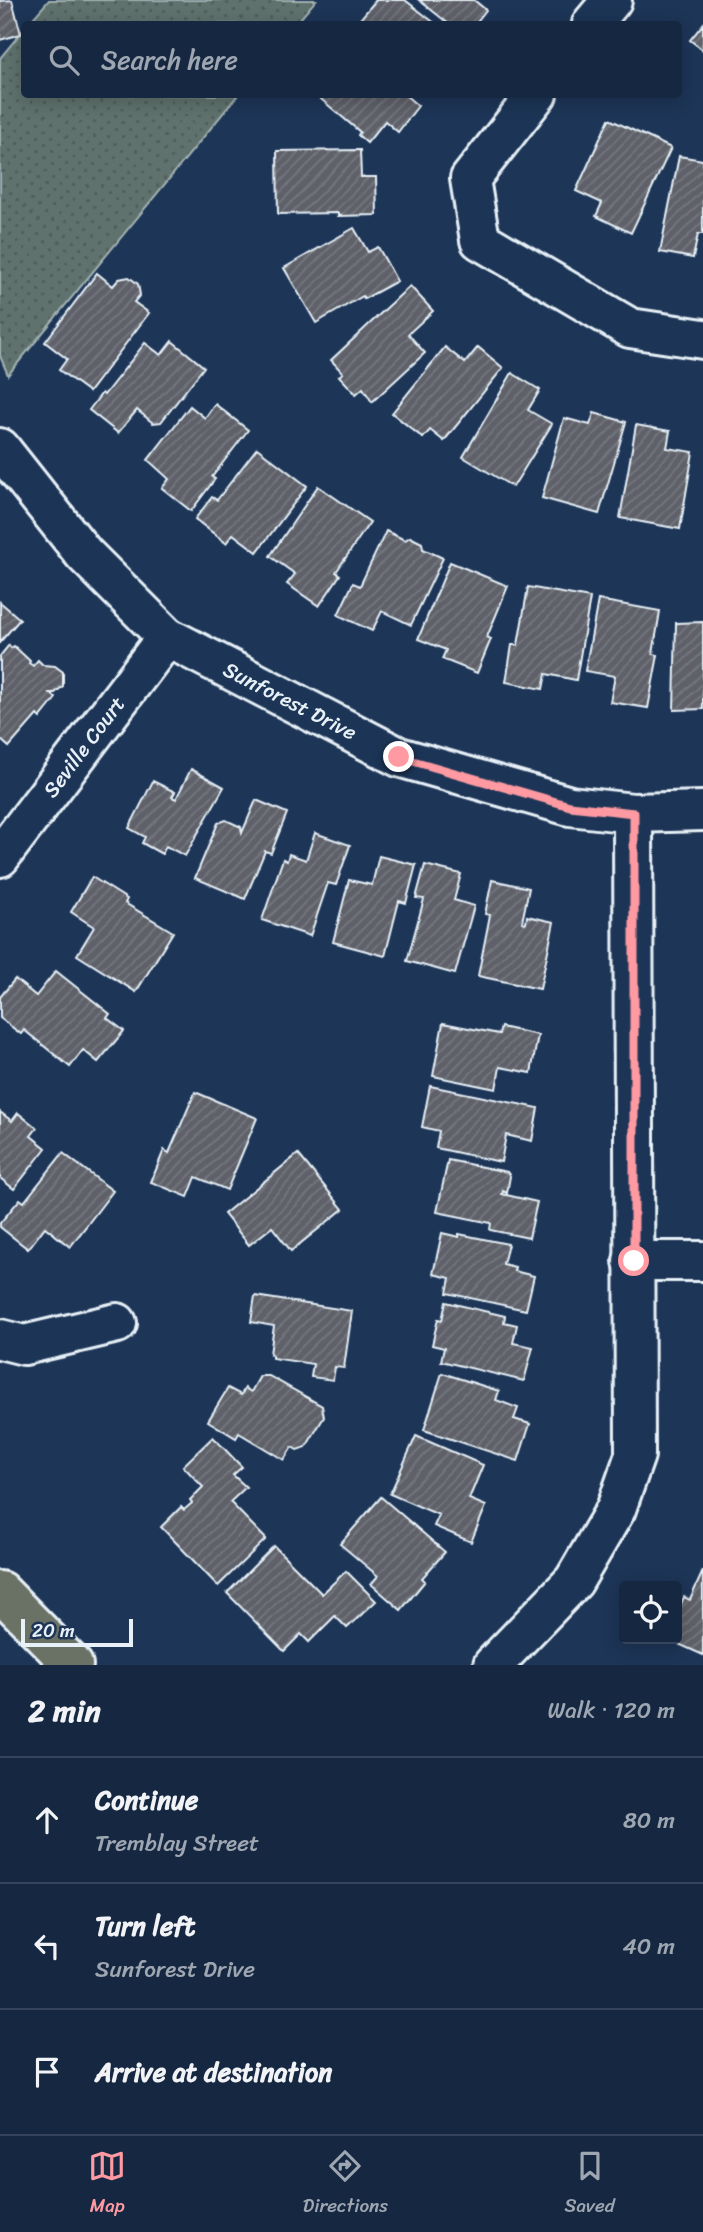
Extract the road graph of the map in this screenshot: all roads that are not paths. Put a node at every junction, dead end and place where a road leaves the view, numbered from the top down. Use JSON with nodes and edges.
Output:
{"nodes":[{"id":1,"x":612,"y":0,"type":"edge"},
{"id":2,"x":594,"y":21,"type":"edge"},
{"id":3,"x":534,"y":98,"type":"edge"},
{"id":4,"x":703,"y":339,"type":"edge"},
{"id":5,"x":0,"y":448,"type":"edge"},
{"id":6,"x":167,"y":637,"type":"junction"},
{"id":7,"x":703,"y":811,"type":"edge"},
{"id":8,"x":634,"y":813,"type":"junction"},
{"id":9,"x":0,"y":857,"type":"edge"},
{"id":10,"x":634,"y":1261,"type":"junction"},
{"id":11,"x":703,"y":1261,"type":"edge"},
{"id":12,"x":117,"y":1323,"type":"dead end"},
{"id":13,"x":0,"y":1339,"type":"edge"},
{"id":14,"x":0,"y":1591,"type":"edge"},
{"id":15,"x":73,"y":1665,"type":"edge"},
{"id":16,"x":493,"y":1665,"type":"edge"}],
"edges":[{"from":1,"to":2,"type":"street"},
{"from":3,"to":4,"type":"street"},
{"from":5,"to":6,"type":"street","name":"Sunforest Drive"},
{"from":6,"to":8,"type":"street","name":"Sunforest Drive"},
{"from":6,"to":9,"type":"street","name":"Seville Court"},
{"from":7,"to":8,"type":"street","name":"Sunforest Drive"},
{"from":8,"to":10,"type":"street"},
{"from":10,"to":11,"type":"street"},
{"from":10,"to":16,"type":"street"},
{"from":12,"to":13,"type":"street"},
{"from":14,"to":15,"type":"main road"}]}
